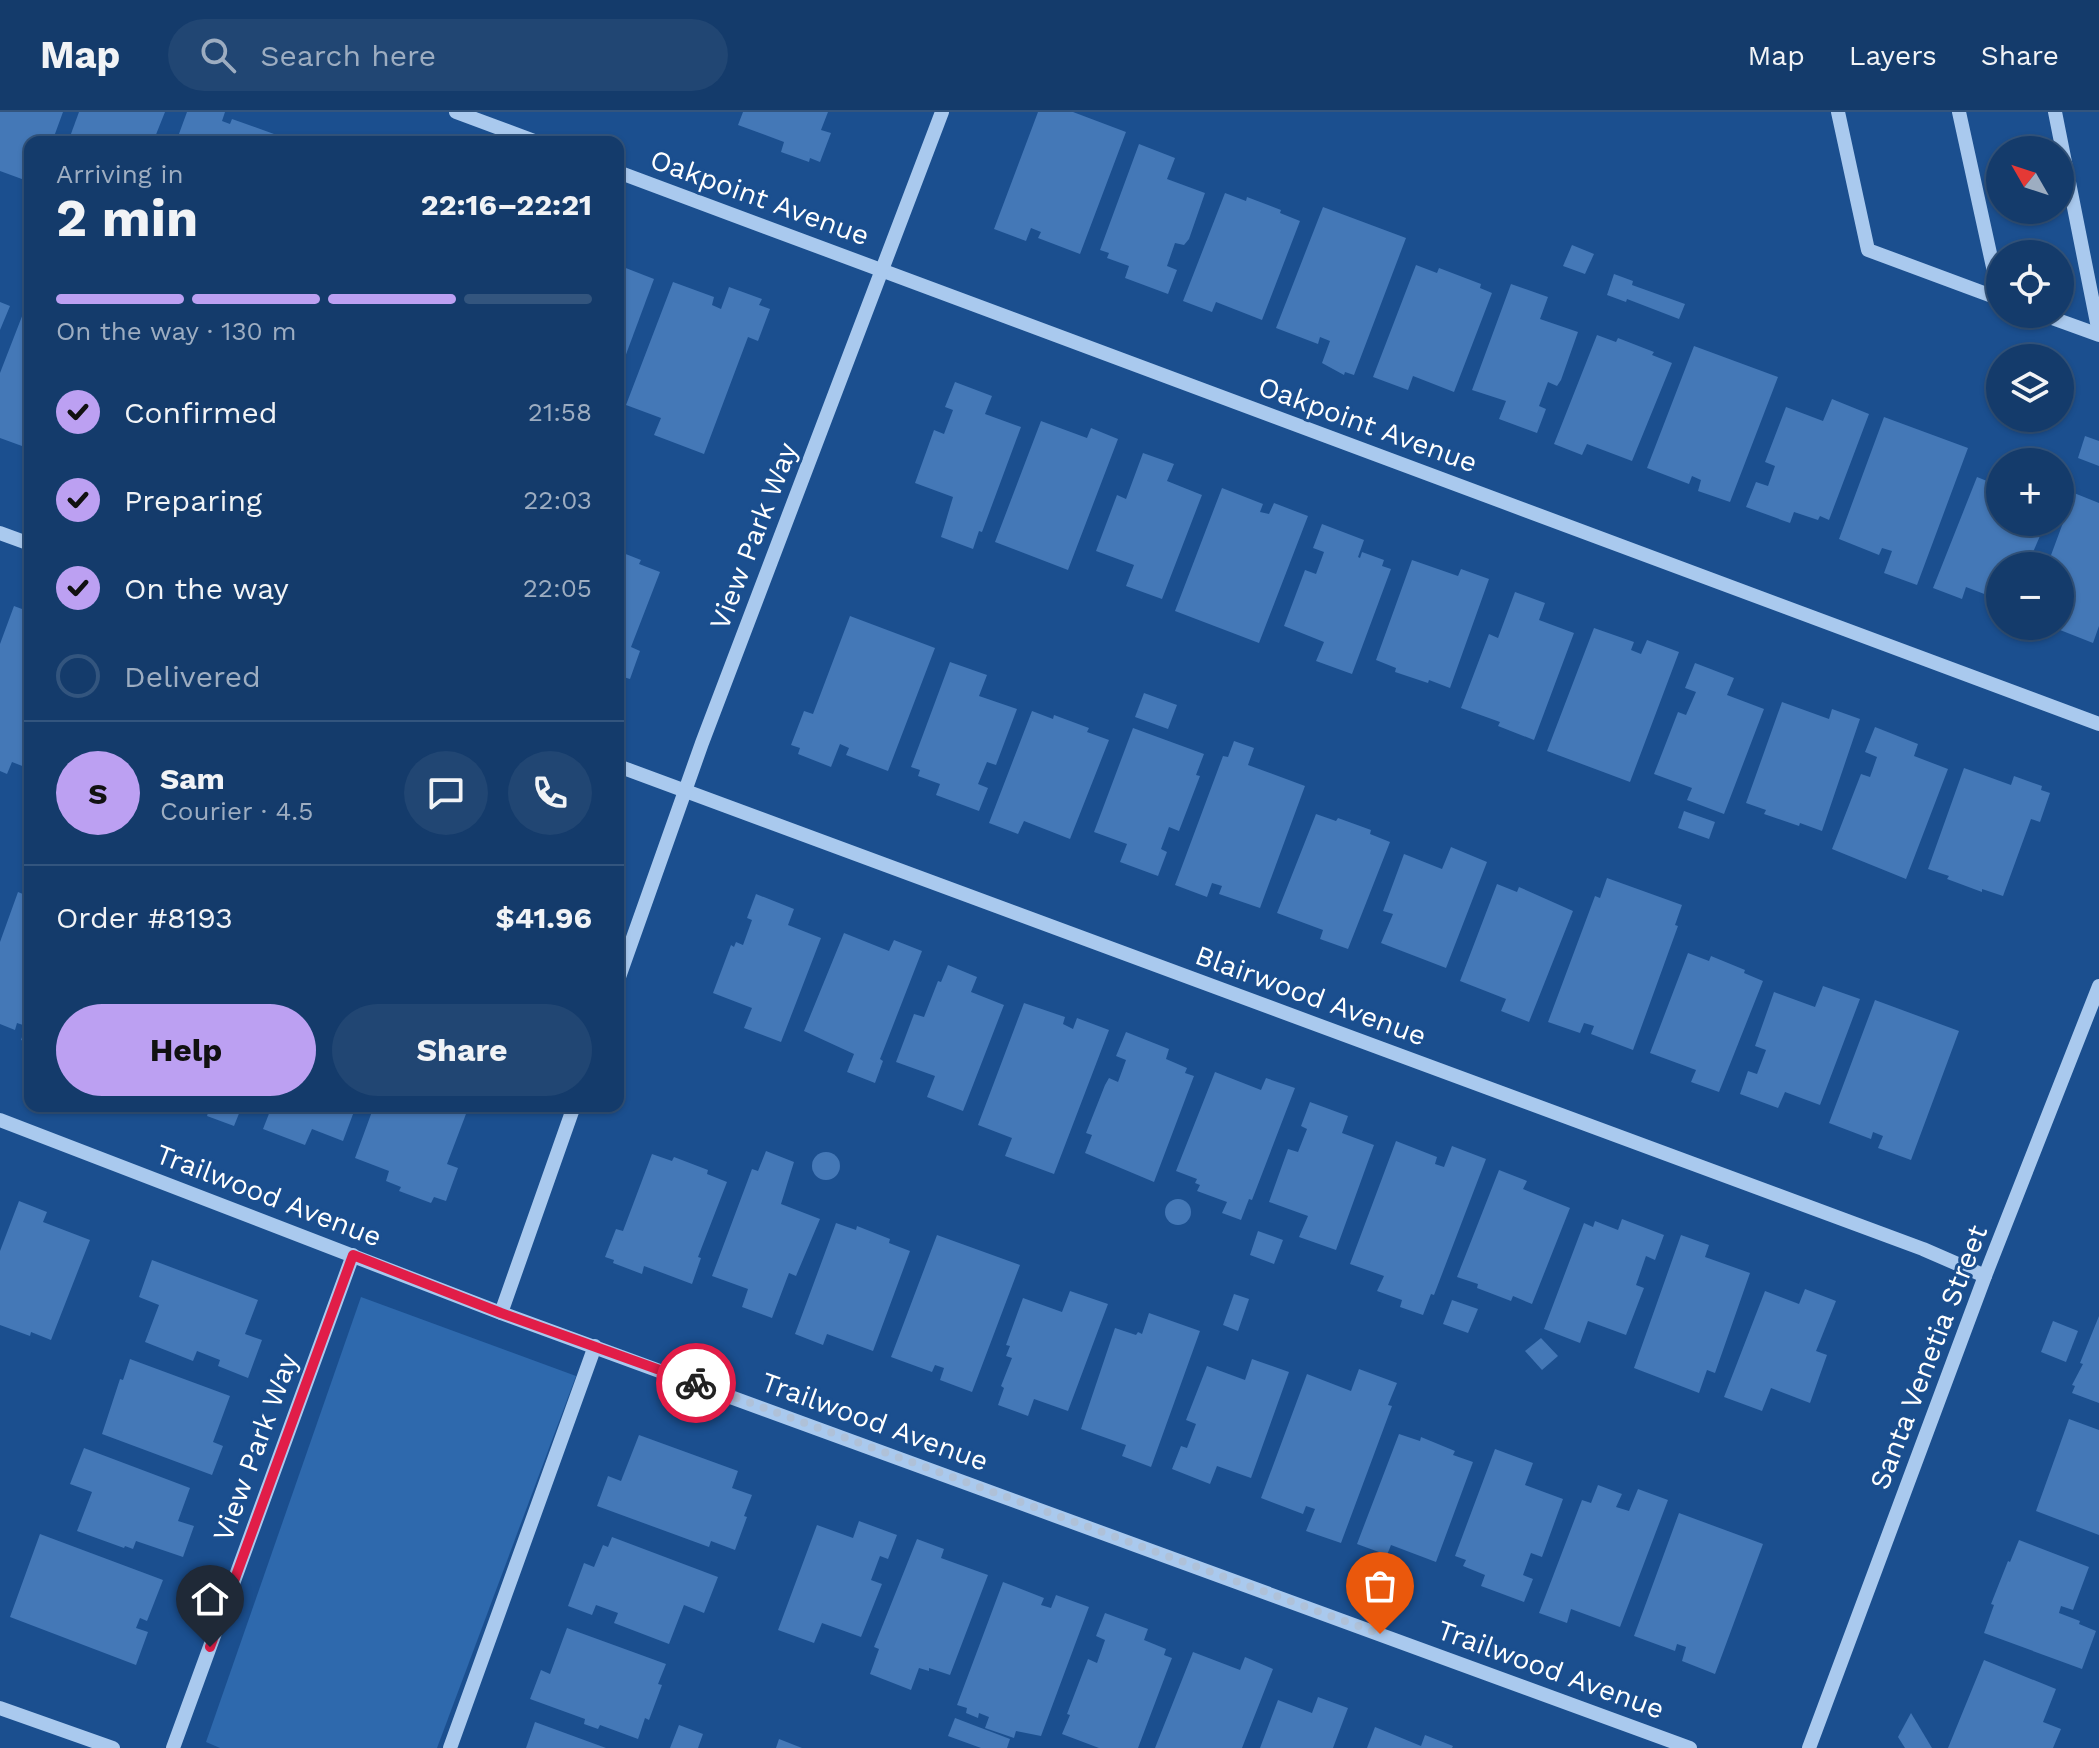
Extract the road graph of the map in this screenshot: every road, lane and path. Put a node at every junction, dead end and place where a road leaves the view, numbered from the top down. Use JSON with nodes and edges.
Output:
{"nodes":[{"id":1,"x":456,"y":112,"type":"edge"},
{"id":2,"x":942,"y":112,"type":"edge"},
{"id":3,"x":1838,"y":112,"type":"edge"},
{"id":4,"x":1959,"y":112,"type":"edge"},
{"id":5,"x":2055,"y":112,"type":"edge"},
{"id":6,"x":521,"y":136,"type":"edge"},
{"id":7,"x":624,"y":174,"type":"edge"},
{"id":8,"x":1987,"y":240,"type":"edge"},
{"id":9,"x":882,"y":270,"type":"junction"},
{"id":10,"x":1986,"y":294,"type":"edge"},
{"id":11,"x":2074,"y":325,"type":"edge"},
{"id":12,"x":2099,"y":334,"type":"edge"},
{"id":13,"x":0,"y":533,"type":"edge"},
{"id":14,"x":24,"y":542,"type":"edge"},
{"id":15,"x":2099,"y":724,"type":"edge"},
{"id":16,"x":624,"y":768,"type":"edge"},
{"id":17,"x":685,"y":791,"type":"junction"},
{"id":18,"x":624,"y":963,"type":"edge"},
{"id":19,"x":2099,"y":986,"type":"edge"},
{"id":20,"x":572,"y":1112,"type":"edge"},
{"id":21,"x":0,"y":1120,"type":"edge"},
{"id":22,"x":353,"y":1255,"type":"junction"},
{"id":23,"x":1985,"y":1276,"type":"junction"},
{"id":24,"x":501,"y":1313,"type":"junction"},
{"id":25,"x":595,"y":1346,"type":"junction"},
{"id":26,"x":0,"y":1708,"type":"edge"},
{"id":27,"x":113,"y":1748,"type":"edge"},
{"id":28,"x":173,"y":1748,"type":"edge"},
{"id":29,"x":450,"y":1748,"type":"edge"},
{"id":30,"x":1690,"y":1748,"type":"edge"},
{"id":31,"x":1809,"y":1748,"type":"edge"}],
"edges":[{"from":1,"to":6,"type":"street"},
{"from":2,"to":9,"type":"street","name":"View Park Way"},
{"from":3,"to":10,"type":"street"},
{"from":4,"to":8,"type":"street"},
{"from":5,"to":12,"type":"street"},
{"from":7,"to":9,"type":"street","name":"Oakpoint Avenue"},
{"from":9,"to":15,"type":"street","name":"Oakpoint Avenue"},
{"from":9,"to":17,"type":"street","name":"View Park Way"},
{"from":11,"to":12,"type":"street"},
{"from":13,"to":14,"type":"street"},
{"from":16,"to":17,"type":"street","name":"Blairwood Avenue"},
{"from":17,"to":18,"type":"street","name":"View Park Way"},
{"from":17,"to":23,"type":"street","name":"Blairwood Avenue"},
{"from":19,"to":23,"type":"street","name":"Santa Venetia Street"},
{"from":20,"to":24,"type":"street"},
{"from":21,"to":22,"type":"street","name":"Trailwood Avenue"},
{"from":22,"to":24,"type":"street","name":"Trailwood Avenue"},
{"from":22,"to":28,"type":"street","name":"View Park Way"},
{"from":23,"to":31,"type":"street","name":"Santa Venetia Street"},
{"from":24,"to":25,"type":"street","name":"Trailwood Avenue"},
{"from":25,"to":29,"type":"street"},
{"from":25,"to":30,"type":"street","name":"Trailwood Avenue"},
{"from":26,"to":27,"type":"street"}]}
